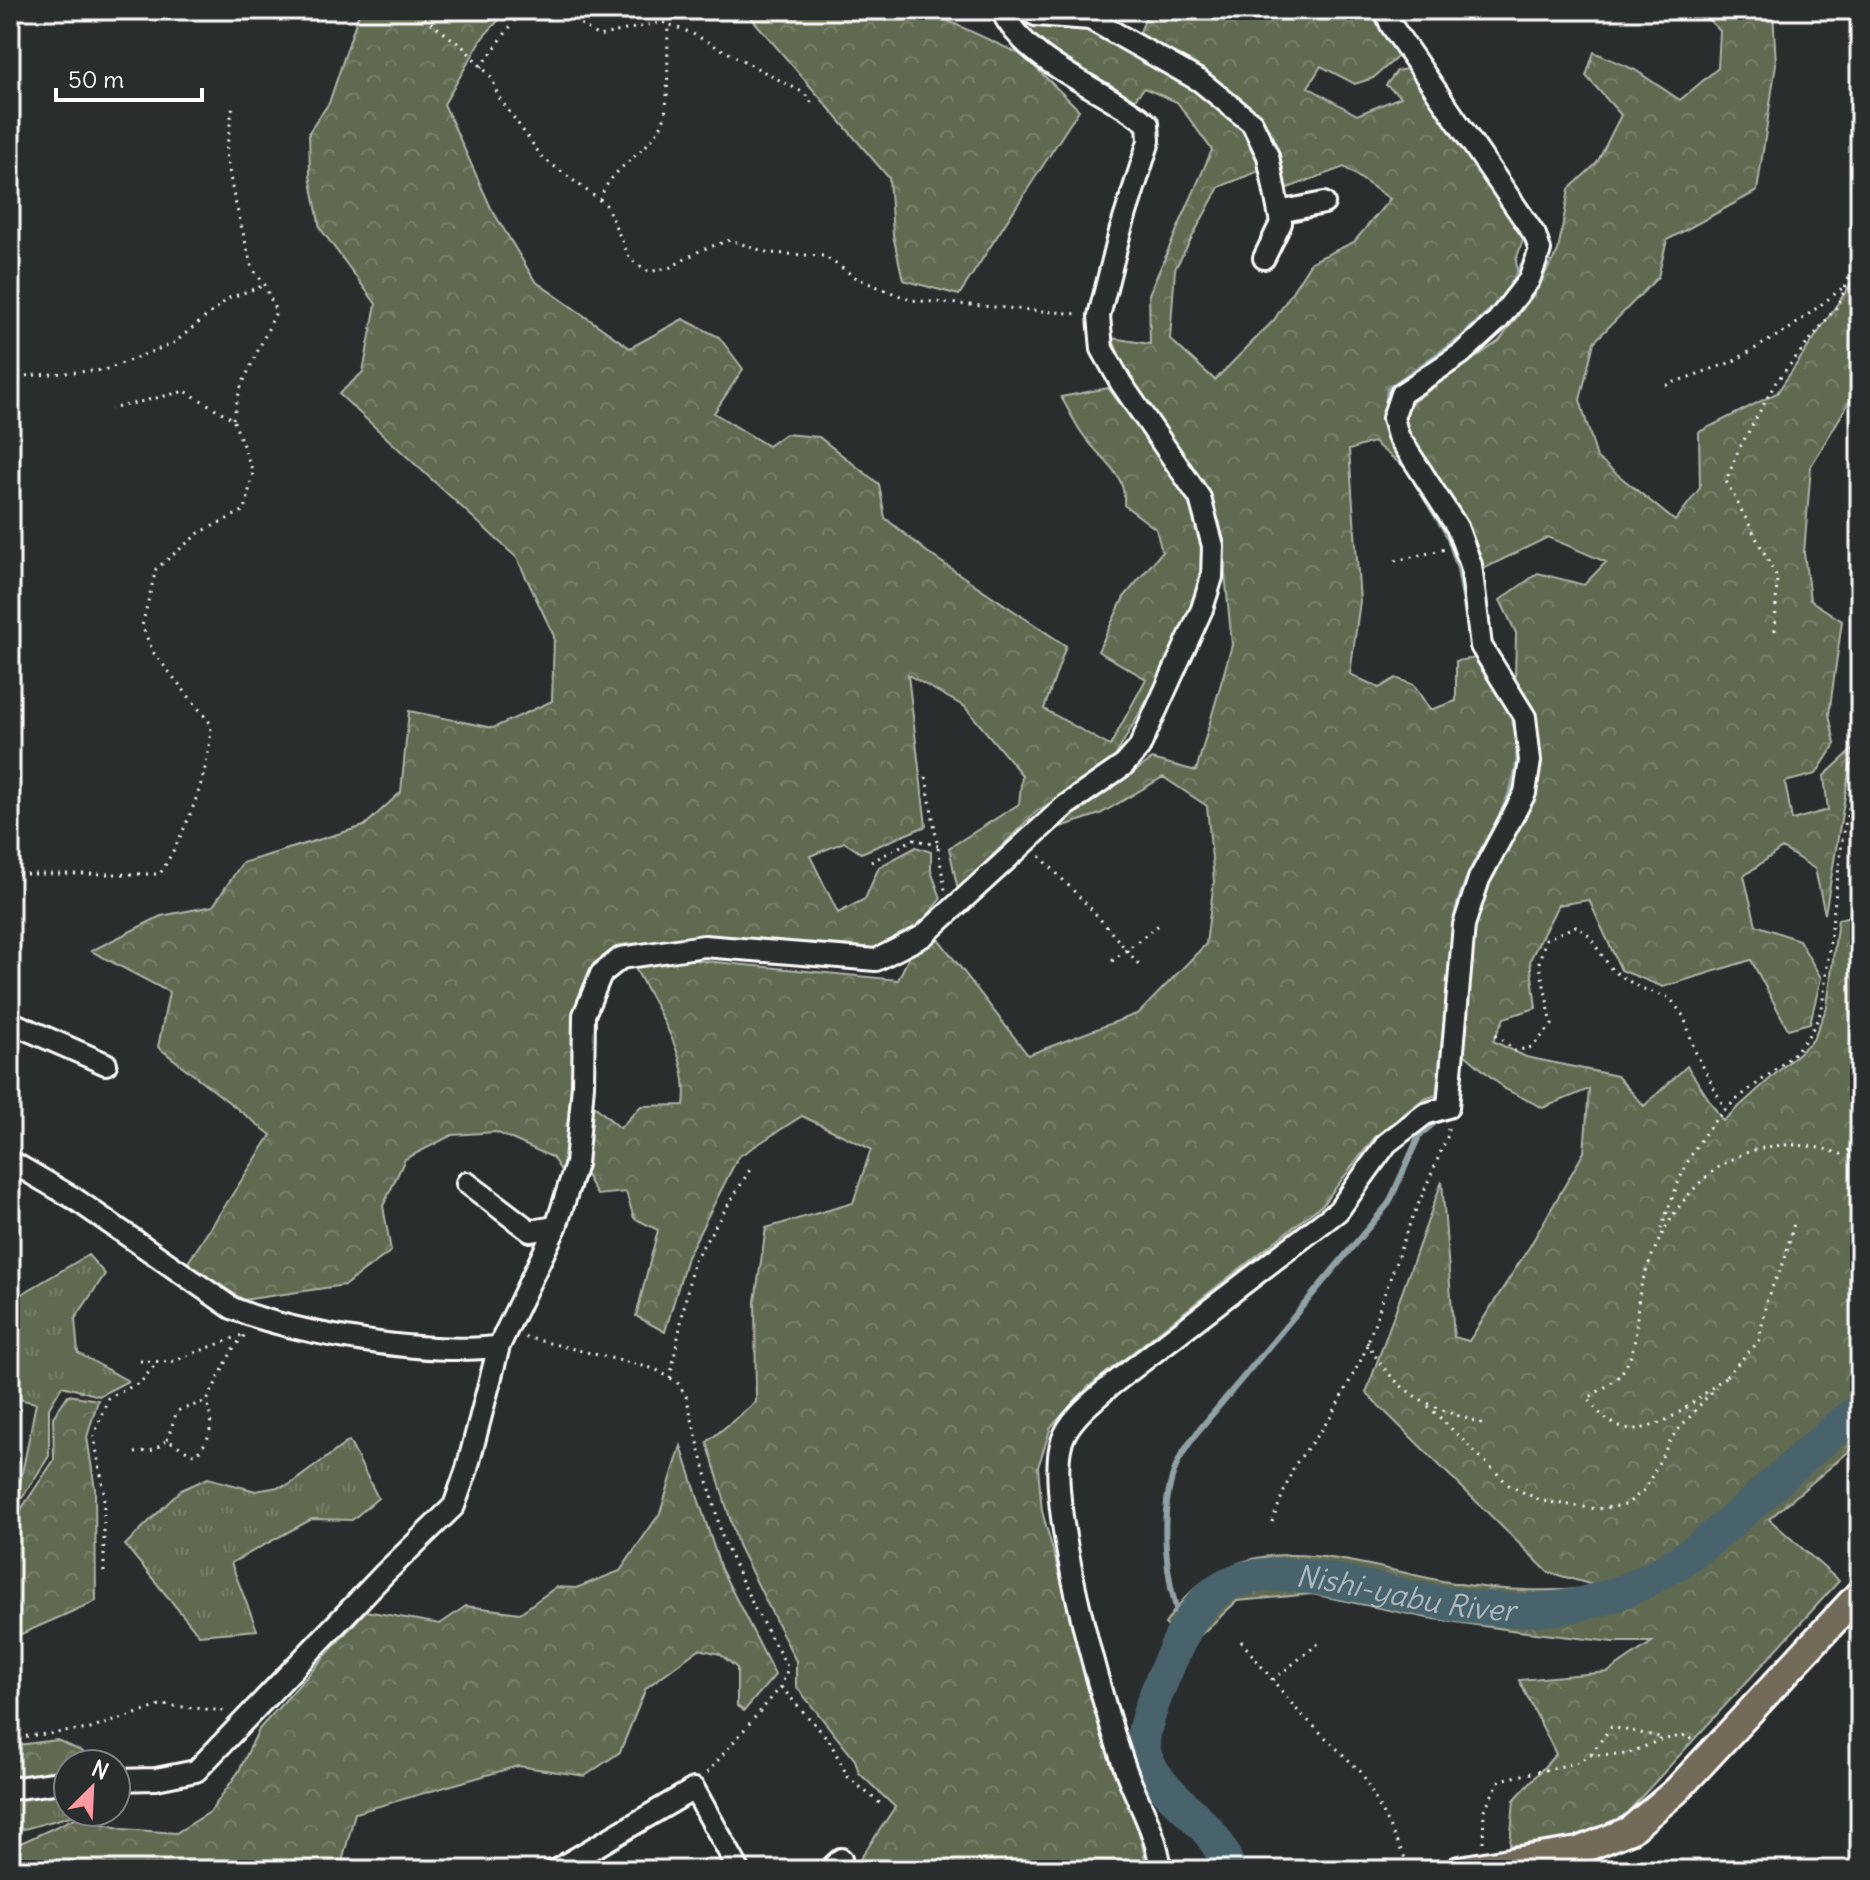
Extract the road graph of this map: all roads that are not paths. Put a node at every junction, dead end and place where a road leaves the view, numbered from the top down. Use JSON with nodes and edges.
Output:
{"nodes":[{"id":1,"x":1001,"y":10,"type":"edge"},
{"id":2,"x":1026,"y":10,"type":"edge"},
{"id":3,"x":1385,"y":10,"type":"edge"},
{"id":4,"x":1075,"y":14,"type":"edge"},
{"id":5,"x":1324,"y":203,"type":"dead end"},
{"id":6,"x":1279,"y":212,"type":"junction"},
{"id":7,"x":1264,"y":258,"type":"dead end"},
{"id":8,"x":10,"y":1022,"type":"edge"},
{"id":9,"x":106,"y":1064,"type":"dead end"},
{"id":10,"x":10,"y":1161,"type":"edge"},
{"id":11,"x":467,"y":1183,"type":"dead end"},
{"id":12,"x":556,"y":1227,"type":"junction"},
{"id":13,"x":499,"y":1346,"type":"junction"},
{"id":14,"x":1860,"y":1593,"type":"edge"},
{"id":15,"x":132,"y":1780,"type":"edge"},
{"id":16,"x":52,"y":1782,"type":"edge"},
{"id":17,"x":10,"y":1789,"type":"edge"},
{"id":18,"x":1471,"y":1868,"type":"edge"},
{"id":19,"x":556,"y":1870,"type":"edge"},
{"id":20,"x":739,"y":1870,"type":"edge"},
{"id":21,"x":1161,"y":1870,"type":"edge"}],
"edges":[{"from":1,"to":12,"type":"street"},
{"from":2,"to":4,"type":"street"},
{"from":3,"to":21,"type":"street"},
{"from":4,"to":6,"type":"street"},
{"from":5,"to":6,"type":"street"},
{"from":6,"to":7,"type":"street"},
{"from":8,"to":9,"type":"street"},
{"from":10,"to":13,"type":"street"},
{"from":11,"to":12,"type":"street"},
{"from":12,"to":13,"type":"street"},
{"from":13,"to":15,"type":"street"},
{"from":14,"to":18,"type":"main road"},
{"from":16,"to":17,"type":"street"},
{"from":19,"to":20,"type":"street"}]}
